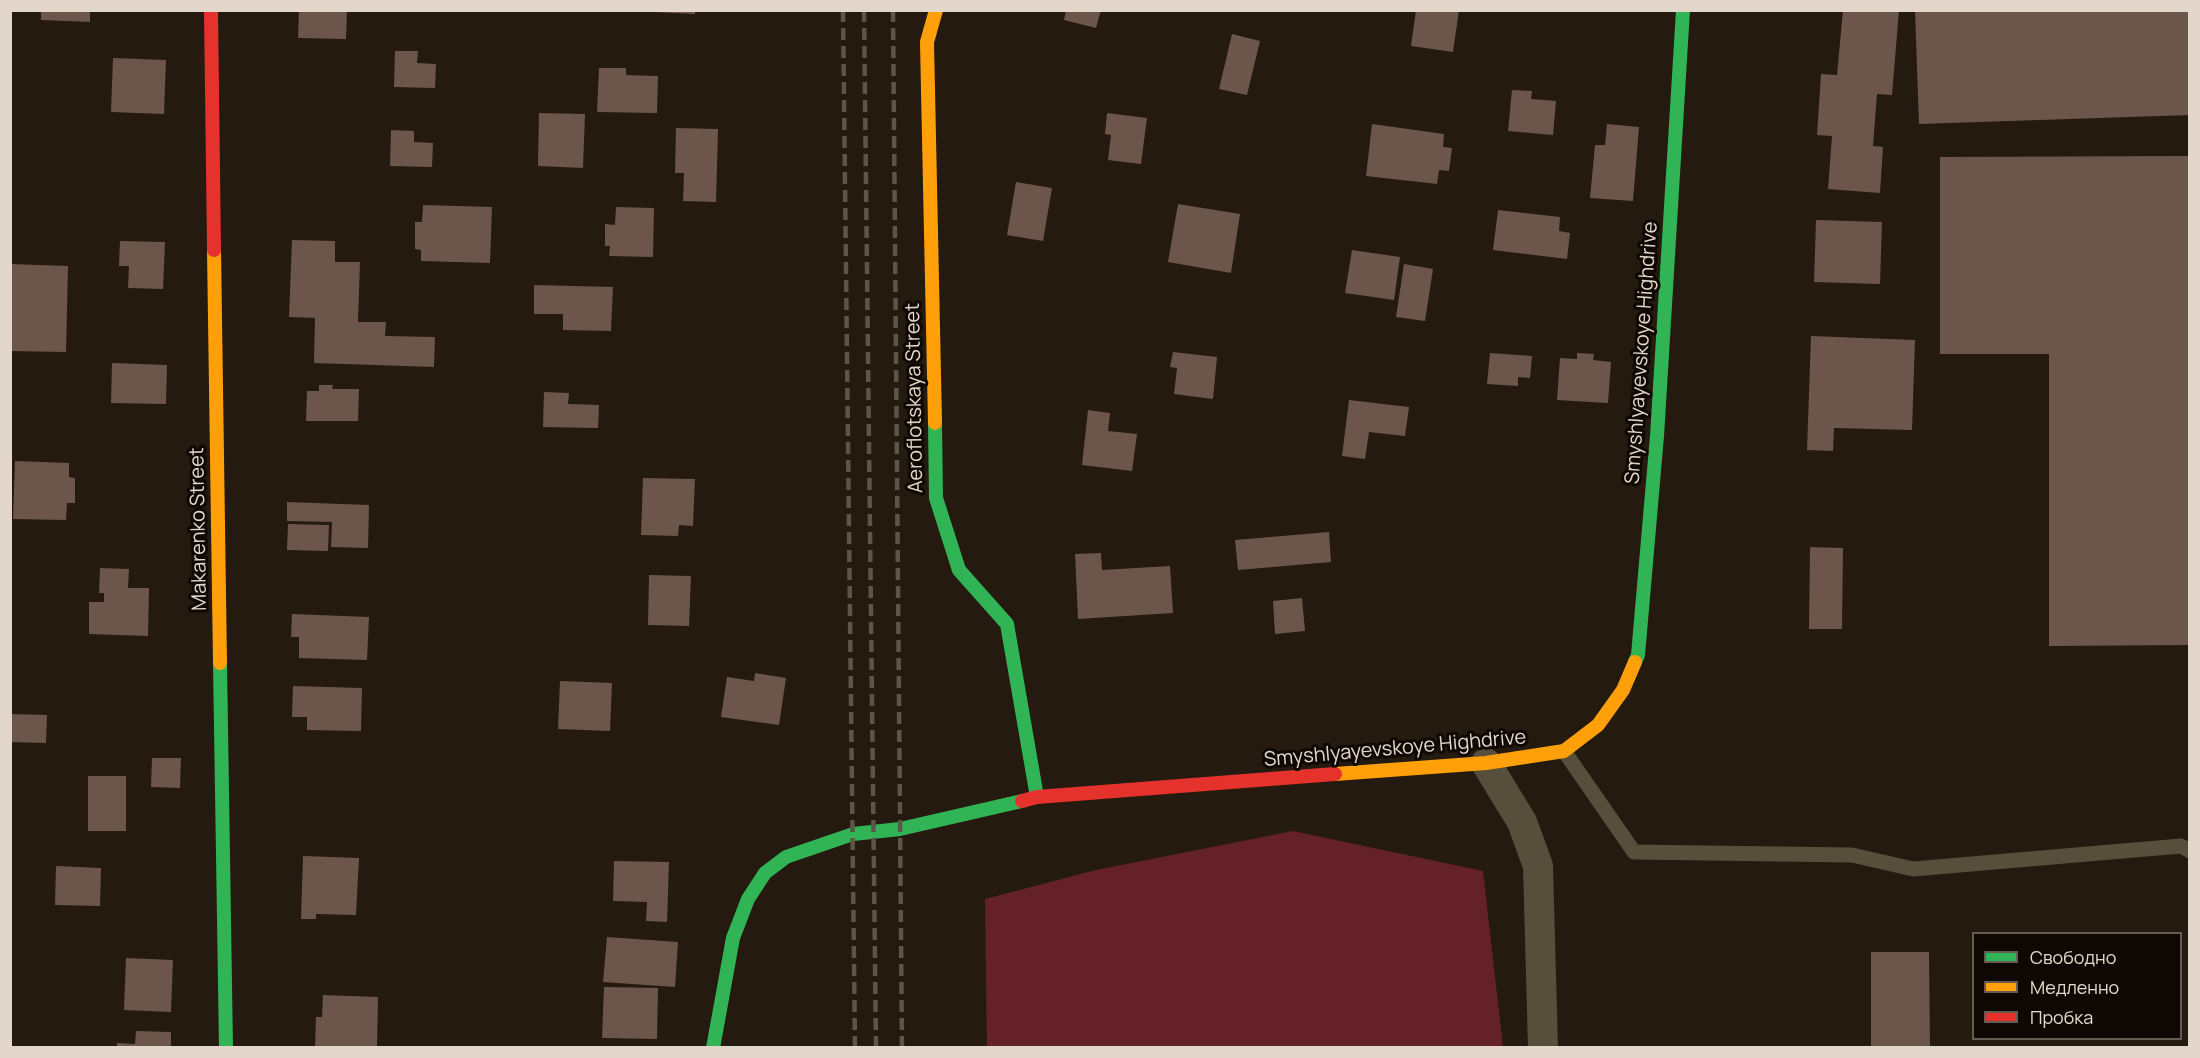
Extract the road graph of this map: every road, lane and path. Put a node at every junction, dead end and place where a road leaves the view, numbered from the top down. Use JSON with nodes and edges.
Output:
{"nodes":[{"id":1,"x":211,"y":10,"type":"edge"},
{"id":2,"x":927,"y":10,"type":"edge"},
{"id":3,"x":936,"y":10,"type":"edge"},
{"id":4,"x":1683,"y":10,"type":"edge"},
{"id":5,"x":927,"y":42,"type":"junction"},
{"id":6,"x":1564,"y":751,"type":"junction"},
{"id":7,"x":1486,"y":764,"type":"junction"},
{"id":8,"x":1037,"y":797,"type":"junction"},
{"id":9,"x":2190,"y":851,"type":"edge"},
{"id":10,"x":226,"y":1047,"type":"edge"},
{"id":11,"x":713,"y":1047,"type":"edge"},
{"id":12,"x":1543,"y":1047,"type":"edge"}],
"edges":[{"from":1,"to":10,"type":"street","name":"Makarenko Street"},
{"from":2,"to":5,"type":"street"},
{"from":3,"to":5,"type":"street","name":"Aeroflotskaya Street"},
{"from":4,"to":6,"type":"street","name":"Smyshlyayevskoye Highdrive"},
{"from":5,"to":8,"type":"street","name":"Aeroflotskaya Street"},
{"from":6,"to":7,"type":"street","name":"Smyshlyayevskoye Highdrive"},
{"from":6,"to":9,"type":"lane"},
{"from":7,"to":8,"type":"street","name":"Smyshlyayevskoye Highdrive"},
{"from":7,"to":12,"type":"street"},
{"from":8,"to":11,"type":"street","name":"Smyshlyayevskoye Highdrive"}]}
